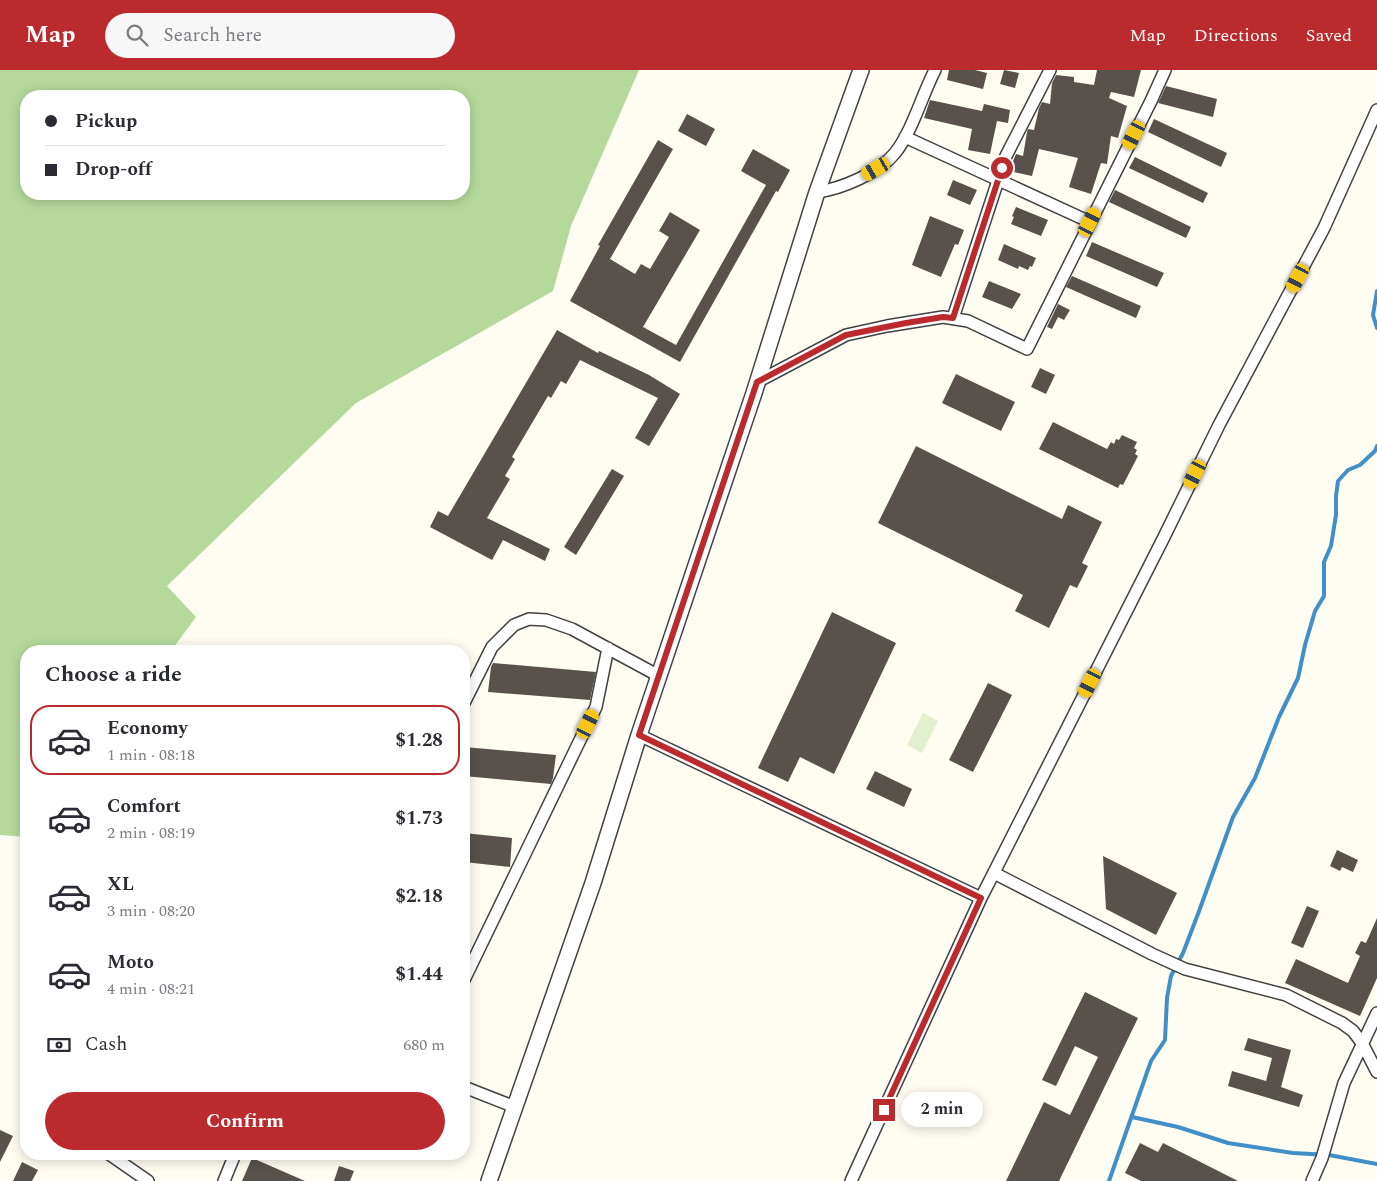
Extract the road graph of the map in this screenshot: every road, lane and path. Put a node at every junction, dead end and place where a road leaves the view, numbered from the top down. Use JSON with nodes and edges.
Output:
{"nodes":[{"id":1,"x":861,"y":70,"type":"edge"},
{"id":2,"x":935,"y":70,"type":"edge"},
{"id":3,"x":1050,"y":70,"type":"edge"},
{"id":4,"x":1165,"y":70,"type":"edge"},
{"id":5,"x":1377,"y":110,"type":"edge"},
{"id":6,"x":905,"y":137,"type":"junction"},
{"id":7,"x":998,"y":180,"type":"junction"},
{"id":8,"x":817,"y":192,"type":"junction"},
{"id":9,"x":1090,"y":222,"type":"junction"},
{"id":10,"x":953,"y":318,"type":"junction"},
{"id":11,"x":757,"y":382,"type":"junction"},
{"id":12,"x":608,"y":648,"type":"junction"},
{"id":13,"x":659,"y":676,"type":"junction"},
{"id":14,"x":470,"y":691,"type":"edge"},
{"id":15,"x":639,"y":735,"type":"junction"},
{"id":16,"x":994,"y":873,"type":"junction"},
{"id":17,"x":981,"y":898,"type":"junction"},
{"id":18,"x":470,"y":968,"type":"edge"},
{"id":19,"x":1377,"y":1013,"type":"edge"},
{"id":20,"x":1362,"y":1043,"type":"junction"},
{"id":21,"x":1377,"y":1072,"type":"edge"},
{"id":22,"x":470,"y":1089,"type":"edge"},
{"id":23,"x":514,"y":1107,"type":"junction"},
{"id":24,"x":118,"y":1160,"type":"edge"},
{"id":25,"x":233,"y":1160,"type":"edge"},
{"id":26,"x":148,"y":1181,"type":"edge"},
{"id":27,"x":224,"y":1181,"type":"edge"},
{"id":28,"x":489,"y":1181,"type":"edge"},
{"id":29,"x":851,"y":1181,"type":"edge"},
{"id":30,"x":1312,"y":1181,"type":"edge"}],
"edges":[{"from":1,"to":8,"type":"street"},
{"from":2,"to":6,"type":"street"},
{"from":3,"to":7,"type":"street"},
{"from":4,"to":9,"type":"street"},
{"from":5,"to":16,"type":"street"},
{"from":6,"to":7,"type":"street"},
{"from":6,"to":8,"type":"street"},
{"from":7,"to":9,"type":"street"},
{"from":7,"to":10,"type":"street"},
{"from":8,"to":11,"type":"street"},
{"from":9,"to":10,"type":"street"},
{"from":10,"to":11,"type":"street"},
{"from":11,"to":13,"type":"street"},
{"from":12,"to":13,"type":"street"},
{"from":12,"to":14,"type":"street"},
{"from":12,"to":18,"type":"street"},
{"from":13,"to":15,"type":"street"},
{"from":15,"to":17,"type":"street"},
{"from":15,"to":23,"type":"street"},
{"from":16,"to":17,"type":"street"},
{"from":16,"to":20,"type":"street"},
{"from":17,"to":29,"type":"street"},
{"from":19,"to":20,"type":"street"},
{"from":20,"to":21,"type":"street"},
{"from":20,"to":30,"type":"street"},
{"from":22,"to":23,"type":"street"},
{"from":23,"to":28,"type":"street"},
{"from":24,"to":26,"type":"street"},
{"from":25,"to":27,"type":"street"}]}
